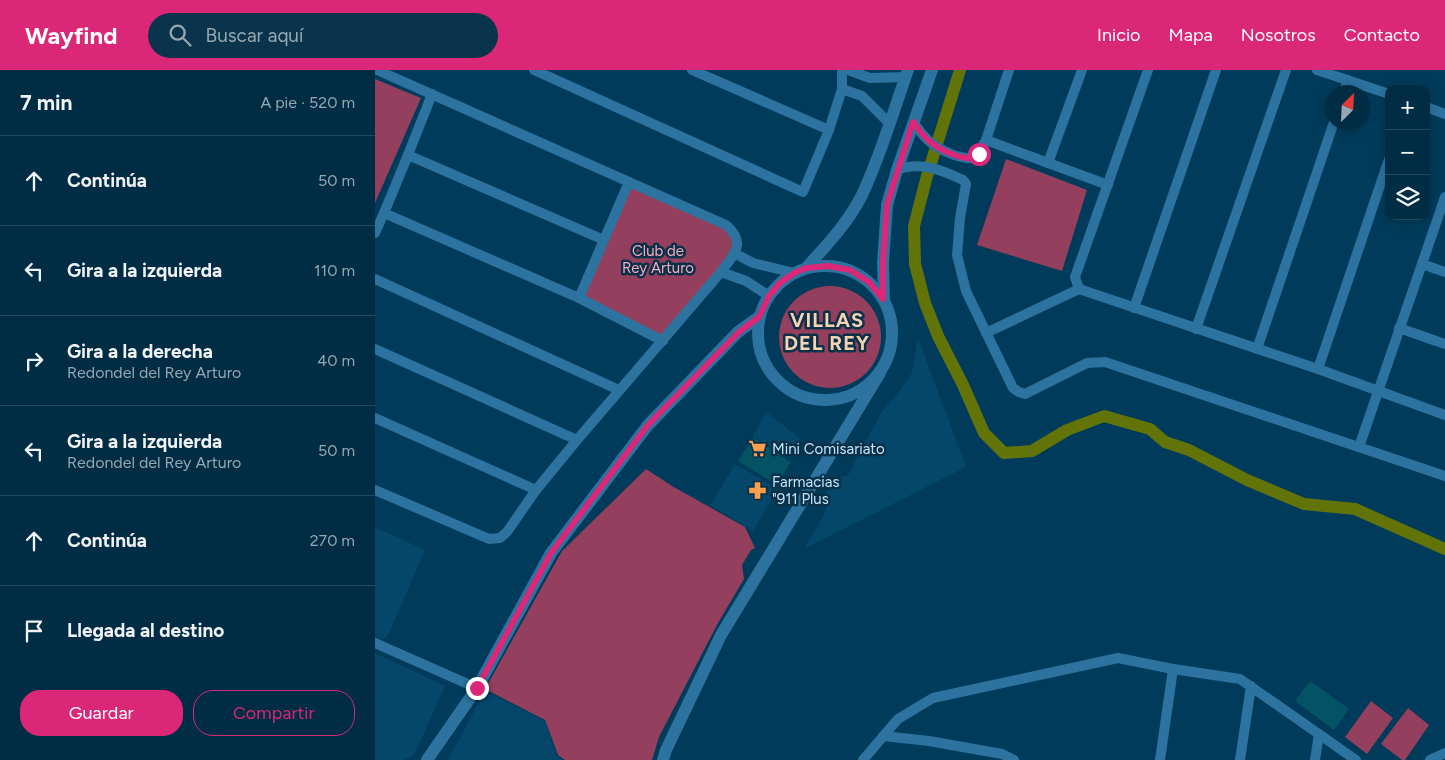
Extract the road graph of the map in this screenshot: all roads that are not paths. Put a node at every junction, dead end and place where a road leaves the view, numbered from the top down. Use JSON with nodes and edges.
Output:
{"nodes":[{"id":1,"x":377,"y":70,"type":"edge"},
{"id":2,"x":534,"y":70,"type":"edge"},
{"id":3,"x":692,"y":70,"type":"edge"},
{"id":4,"x":842,"y":70,"type":"edge"},
{"id":5,"x":848,"y":70,"type":"edge"},
{"id":6,"x":932,"y":70,"type":"edge"},
{"id":7,"x":1009,"y":70,"type":"edge"},
{"id":8,"x":1082,"y":70,"type":"edge"},
{"id":9,"x":1148,"y":70,"type":"edge"},
{"id":10,"x":1216,"y":70,"type":"edge"},
{"id":11,"x":1286,"y":70,"type":"edge"},
{"id":12,"x":1317,"y":70,"type":"edge"},
{"id":13,"x":710,"y":74,"type":"edge"},
{"id":14,"x":907,"y":74,"type":"edge"},
{"id":15,"x":1348,"y":80,"type":"junction"},
{"id":16,"x":1346,"y":85,"type":"edge"},
{"id":17,"x":842,"y":89,"type":"junction"},
{"id":18,"x":1385,"y":93,"type":"edge"},
{"id":19,"x":431,"y":94,"type":"junction"},
{"id":20,"x":1430,"y":108,"type":"edge"},
{"id":21,"x":1445,"y":114,"type":"edge"},
{"id":22,"x":913,"y":122,"type":"junction"},
{"id":23,"x":890,"y":124,"type":"junction"},
{"id":24,"x":829,"y":130,"type":"junction"},
{"id":25,"x":1331,"y":130,"type":"edge"},
{"id":26,"x":986,"y":140,"type":"junction"},
{"id":27,"x":408,"y":155,"type":"junction"},
{"id":28,"x":1048,"y":163,"type":"junction"},
{"id":29,"x":897,"y":170,"type":"junction"},
{"id":30,"x":1385,"y":171,"type":"edge"},
{"id":31,"x":629,"y":182,"type":"junction"},
{"id":32,"x":1108,"y":185,"type":"junction"},
{"id":33,"x":1445,"y":197,"type":"edge"},
{"id":34,"x":384,"y":213,"type":"junction"},
{"id":35,"x":375,"y":233,"type":"edge"},
{"id":36,"x":604,"y":240,"type":"junction"},
{"id":37,"x":734,"y":253,"type":"junction"},
{"id":38,"x":1422,"y":264,"type":"junction"},
{"id":39,"x":806,"y":268,"type":"junction"},
{"id":40,"x":721,"y":272,"type":"junction"},
{"id":41,"x":1445,"y":272,"type":"edge"},
{"id":42,"x":794,"y":273,"type":"junction"},
{"id":43,"x":375,"y":279,"type":"edge"},
{"id":44,"x":1079,"y":289,"type":"junction"},
{"id":45,"x":769,"y":296,"type":"junction"},
{"id":46,"x":579,"y":298,"type":"junction"},
{"id":47,"x":883,"y":299,"type":"junction"},
{"id":48,"x":1134,"y":308,"type":"junction"},
{"id":49,"x":759,"y":317,"type":"junction"},
{"id":50,"x":1399,"y":328,"type":"junction"},
{"id":51,"x":1196,"y":329,"type":"junction"},
{"id":52,"x":986,"y":332,"type":"junction"},
{"id":53,"x":663,"y":341,"type":"junction"},
{"id":54,"x":1445,"y":344,"type":"edge"},
{"id":55,"x":1257,"y":349,"type":"junction"},
{"id":56,"x":375,"y":350,"type":"edge"},
{"id":57,"x":1318,"y":369,"type":"junction"},
{"id":58,"x":880,"y":373,"type":"junction"},
{"id":59,"x":619,"y":390,"type":"junction"},
{"id":60,"x":1377,"y":391,"type":"junction"},
{"id":61,"x":1445,"y":415,"type":"edge"},
{"id":62,"x":375,"y":418,"type":"edge"},
{"id":63,"x":577,"y":440,"type":"junction"},
{"id":64,"x":1359,"y":447,"type":"junction"},
{"id":65,"x":1445,"y":476,"type":"edge"},
{"id":66,"x":375,"y":490,"type":"edge"},
{"id":67,"x":536,"y":490,"type":"junction"},
{"id":68,"x":375,"y":643,"type":"edge"},
{"id":69,"x":1173,"y":669,"type":"junction"},
{"id":70,"x":1251,"y":686,"type":"junction"},
{"id":71,"x":477,"y":688,"type":"junction"},
{"id":72,"x":1319,"y":734,"type":"junction"},
{"id":73,"x":883,"y":736,"type":"junction"},
{"id":74,"x":1445,"y":753,"type":"edge"},
{"id":75,"x":427,"y":760,"type":"edge"},
{"id":76,"x":663,"y":760,"type":"edge"},
{"id":77,"x":863,"y":760,"type":"edge"},
{"id":78,"x":1014,"y":760,"type":"edge"},
{"id":79,"x":1160,"y":760,"type":"edge"},
{"id":80,"x":1240,"y":760,"type":"edge"},
{"id":81,"x":1315,"y":760,"type":"edge"},
{"id":82,"x":1357,"y":760,"type":"edge"},
{"id":83,"x":1430,"y":760,"type":"edge"}],
"edges":[{"from":1,"to":19,"type":"street"},
{"from":2,"to":24,"type":"street"},
{"from":3,"to":13,"type":"street"},
{"from":4,"to":17,"type":"street"},
{"from":5,"to":14,"type":"street"},
{"from":6,"to":22,"type":"street"},
{"from":7,"to":26,"type":"street"},
{"from":8,"to":28,"type":"street"},
{"from":9,"to":32,"type":"street"},
{"from":10,"to":48,"type":"street"},
{"from":11,"to":51,"type":"street"},
{"from":12,"to":15,"type":"street"},
{"from":13,"to":24,"type":"street"},
{"from":14,"to":23,"type":"street"},
{"from":15,"to":16,"type":"street"},
{"from":15,"to":18,"type":"street"},
{"from":17,"to":23,"type":"street"},
{"from":17,"to":24,"type":"street"},
{"from":19,"to":27,"type":"street"},
{"from":19,"to":31,"type":"street"},
{"from":20,"to":21,"type":"street"},
{"from":22,"to":26,"type":"street"},
{"from":22,"to":29,"type":"street"},
{"from":23,"to":39,"type":"street"},
{"from":25,"to":55,"type":"street"},
{"from":26,"to":28,"type":"street"},
{"from":27,"to":34,"type":"street"},
{"from":27,"to":36,"type":"street"},
{"from":28,"to":32,"type":"street"},
{"from":29,"to":47,"type":"street"},
{"from":29,"to":52,"type":"street"},
{"from":30,"to":57,"type":"street"},
{"from":31,"to":36,"type":"street"},
{"from":31,"to":37,"type":"street"},
{"from":32,"to":44,"type":"street"},
{"from":33,"to":38,"type":"street"},
{"from":34,"to":35,"type":"street"},
{"from":34,"to":46,"type":"street"},
{"from":36,"to":46,"type":"street"},
{"from":37,"to":40,"type":"street"},
{"from":37,"to":42,"type":"street"},
{"from":38,"to":41,"type":"street"},
{"from":38,"to":50,"type":"street"},
{"from":39,"to":42,"type":"street"},
{"from":39,"to":47,"type":"street"},
{"from":40,"to":45,"type":"street"},
{"from":40,"to":53,"type":"street"},
{"from":42,"to":45,"type":"street"},
{"from":43,"to":59,"type":"street"},
{"from":44,"to":48,"type":"street"},
{"from":44,"to":52,"type":"street"},
{"from":45,"to":49,"type":"street"},
{"from":46,"to":53,"type":"street"},
{"from":47,"to":58,"type":"street"},
{"from":48,"to":51,"type":"street"},
{"from":49,"to":58,"type":"street"},
{"from":49,"to":71,"type":"street"},
{"from":50,"to":54,"type":"street"},
{"from":50,"to":60,"type":"street"},
{"from":51,"to":55,"type":"street"},
{"from":52,"to":64,"type":"street"},
{"from":53,"to":59,"type":"street"},
{"from":55,"to":57,"type":"street"},
{"from":56,"to":63,"type":"street"},
{"from":57,"to":60,"type":"street"},
{"from":58,"to":76,"type":"street"},
{"from":59,"to":63,"type":"street"},
{"from":60,"to":61,"type":"street"},
{"from":60,"to":64,"type":"street"},
{"from":62,"to":67,"type":"street"},
{"from":63,"to":67,"type":"street"},
{"from":64,"to":65,"type":"street"},
{"from":66,"to":67,"type":"street"},
{"from":68,"to":71,"type":"street"},
{"from":69,"to":70,"type":"street"},
{"from":69,"to":73,"type":"street"},
{"from":69,"to":79,"type":"street"},
{"from":70,"to":72,"type":"street"},
{"from":70,"to":80,"type":"street"},
{"from":71,"to":75,"type":"street"},
{"from":72,"to":81,"type":"street"},
{"from":72,"to":82,"type":"street"},
{"from":73,"to":77,"type":"street"},
{"from":73,"to":78,"type":"street"},
{"from":74,"to":83,"type":"street"}]}
